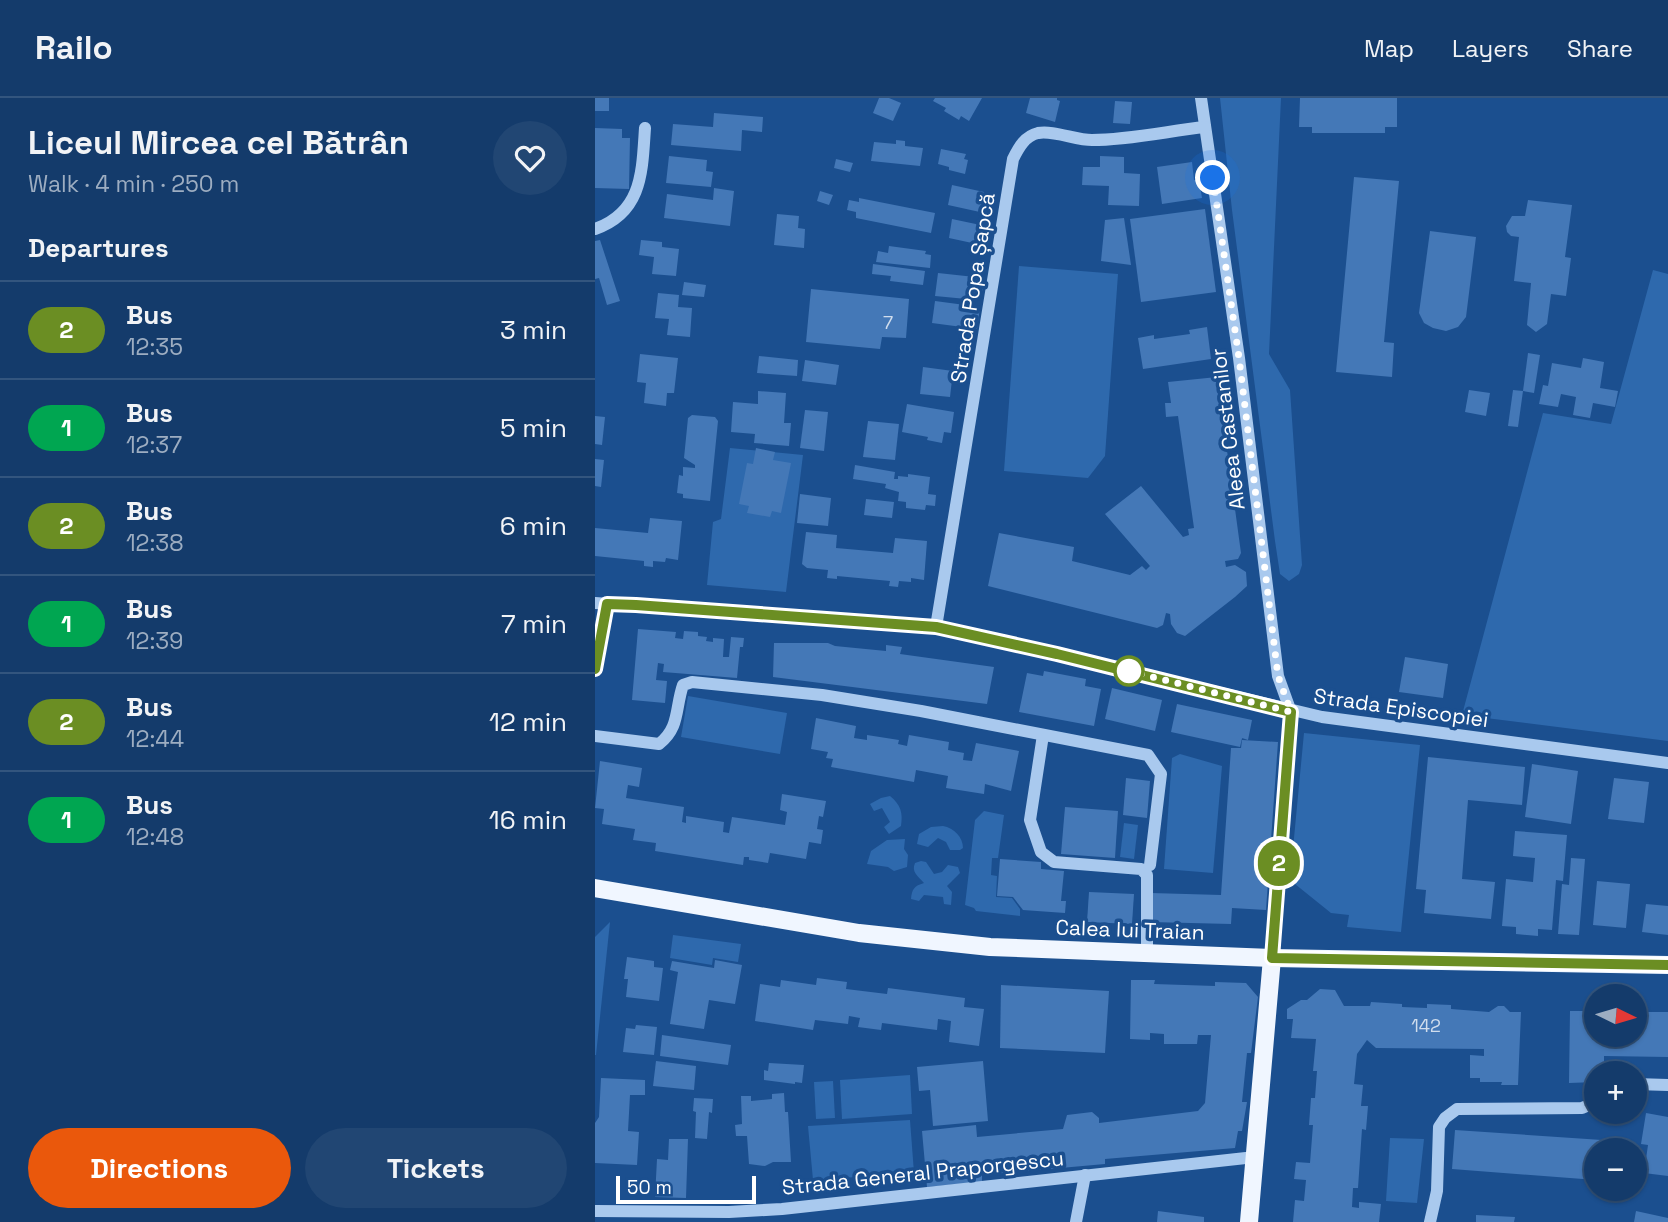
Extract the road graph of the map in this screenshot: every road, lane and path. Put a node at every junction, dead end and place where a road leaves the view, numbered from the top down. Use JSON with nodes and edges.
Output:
{"nodes":[{"id":1,"x":1201,"y":98,"type":"edge"},
{"id":2,"x":1205,"y":127,"type":"junction"},
{"id":3,"x":645,"y":128,"type":"dead end"},
{"id":4,"x":595,"y":229,"type":"edge"},
{"id":5,"x":601,"y":603,"type":"edge"},
{"id":6,"x":936,"y":627,"type":"junction"},
{"id":7,"x":595,"y":669,"type":"edge"},
{"id":8,"x":1291,"y":712,"type":"junction"},
{"id":9,"x":1044,"y":735,"type":"junction"},
{"id":10,"x":595,"y":736,"type":"edge"},
{"id":11,"x":1668,"y":763,"type":"edge"},
{"id":12,"x":1150,"y":865,"type":"dead end"},
{"id":13,"x":595,"y":888,"type":"edge"},
{"id":14,"x":1147,"y":953,"type":"junction"},
{"id":15,"x":1272,"y":958,"type":"junction"},
{"id":16,"x":1668,"y":965,"type":"edge"},
{"id":17,"x":1647,"y":1084,"type":"edge"},
{"id":18,"x":1668,"y":1085,"type":"edge"},
{"id":19,"x":1584,"y":1107,"type":"edge"},
{"id":20,"x":1255,"y":1157,"type":"junction"},
{"id":21,"x":1085,"y":1175,"type":"junction"},
{"id":22,"x":595,"y":1211,"type":"edge"},
{"id":23,"x":1076,"y":1222,"type":"edge"},
{"id":24,"x":1249,"y":1222,"type":"edge"},
{"id":25,"x":1430,"y":1222,"type":"edge"}],
"edges":[{"from":1,"to":2,"type":"street","name":"Aleea Castanilor"},
{"from":2,"to":6,"type":"street","name":"Strada Popa Șapcă"},
{"from":2,"to":8,"type":"street","name":"Aleea Castanilor"},
{"from":3,"to":4,"type":"street"},
{"from":5,"to":6,"type":"street"},
{"from":5,"to":7,"type":"street"},
{"from":6,"to":8,"type":"street"},
{"from":8,"to":11,"type":"street","name":"Strada Episcopiei"},
{"from":8,"to":15,"type":"street","name":"Strada Episcopiei"},
{"from":9,"to":10,"type":"street"},
{"from":9,"to":12,"type":"street"},
{"from":9,"to":14,"type":"street"},
{"from":13,"to":14,"type":"main road","name":"Calea lui Traian"},
{"from":14,"to":15,"type":"main road","name":"Calea lui Traian"},
{"from":15,"to":16,"type":"main road","name":"Calea lui Traian"},
{"from":15,"to":20,"type":"main road"},
{"from":17,"to":18,"type":"street"},
{"from":19,"to":25,"type":"street"},
{"from":20,"to":21,"type":"street","name":"Strada General Praporgescu"},
{"from":20,"to":24,"type":"main road"},
{"from":21,"to":22,"type":"street","name":"Strada General Praporgescu"},
{"from":21,"to":23,"type":"street"}]}
